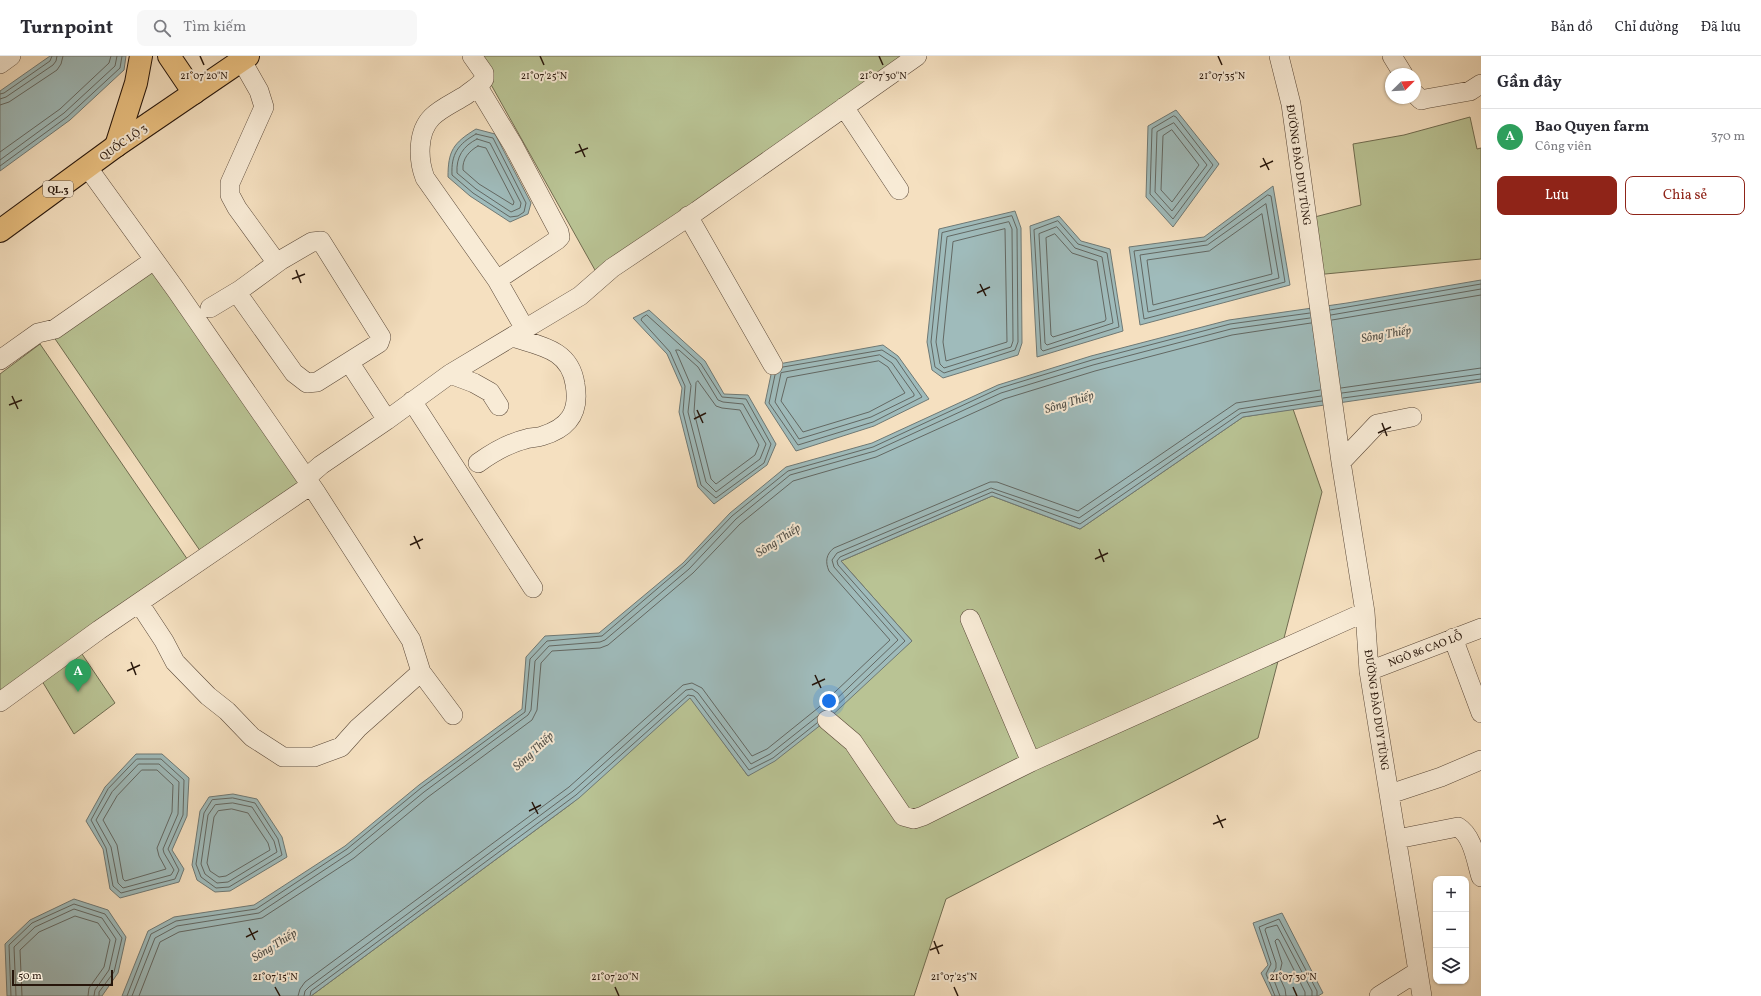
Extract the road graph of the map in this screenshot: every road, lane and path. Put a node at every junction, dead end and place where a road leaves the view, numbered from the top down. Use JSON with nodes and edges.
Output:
{"nodes":[{"id":1,"x":11,"y":56,"type":"edge"},
{"id":2,"x":142,"y":56,"type":"edge"},
{"id":3,"x":170,"y":56,"type":"edge"},
{"id":4,"x":472,"y":56,"type":"edge"},
{"id":5,"x":917,"y":56,"type":"edge"},
{"id":6,"x":1279,"y":56,"type":"edge"},
{"id":7,"x":1392,"y":56,"type":"edge"},
{"id":8,"x":245,"y":58,"type":"edge"},
{"id":9,"x":0,"y":64,"type":"edge"},
{"id":10,"x":1399,"y":68,"type":"edge"},
{"id":11,"x":1481,"y":84,"type":"edge"},
{"id":12,"x":478,"y":87,"type":"junction"},
{"id":13,"x":194,"y":93,"type":"junction"},
{"id":14,"x":1421,"y":100,"type":"edge"},
{"id":15,"x":844,"y":108,"type":"junction"},
{"id":16,"x":116,"y":146,"type":"junction"},
{"id":17,"x":88,"y":168,"type":"junction"},
{"id":18,"x":899,"y":190,"type":"dead end"},
{"id":19,"x":688,"y":216,"type":"junction"},
{"id":20,"x":0,"y":231,"type":"edge"},
{"id":21,"x":154,"y":260,"type":"junction"},
{"id":22,"x":281,"y":260,"type":"junction"},
{"id":23,"x":497,"y":280,"type":"junction"},
{"id":24,"x":240,"y":290,"type":"junction"},
{"id":25,"x":210,"y":308,"type":"dead end"},
{"id":26,"x":519,"y":333,"type":"junction"},
{"id":27,"x":0,"y":360,"type":"edge"},
{"id":28,"x":349,"y":362,"type":"junction"},
{"id":29,"x":773,"y":365,"type":"dead end"},
{"id":30,"x":450,"y":374,"type":"junction"},
{"id":31,"x":412,"y":401,"type":"junction"},
{"id":32,"x":499,"y":406,"type":"dead end"},
{"id":33,"x":1412,"y":417,"type":"dead end"},
{"id":34,"x":387,"y":420,"type":"junction"},
{"id":35,"x":1341,"y":462,"type":"junction"},
{"id":36,"x":478,"y":463,"type":"dead end"},
{"id":37,"x":308,"y":482,"type":"junction"},
{"id":38,"x":533,"y":588,"type":"dead end"},
{"id":39,"x":139,"y":603,"type":"junction"},
{"id":40,"x":1365,"y":612,"type":"junction"},
{"id":41,"x":970,"y":619,"type":"dead end"},
{"id":42,"x":1481,"y":628,"type":"edge"},
{"id":43,"x":1453,"y":638,"type":"junction"},
{"id":44,"x":1369,"y":671,"type":"junction"},
{"id":45,"x":421,"y":672,"type":"junction"},
{"id":46,"x":0,"y":702,"type":"edge"},
{"id":47,"x":1481,"y":713,"type":"edge"},
{"id":48,"x":453,"y":715,"type":"dead end"},
{"id":49,"x":828,"y":720,"type":"dead end"},
{"id":50,"x":1481,"y":760,"type":"edge"},
{"id":51,"x":1031,"y":762,"type":"junction"},
{"id":52,"x":1390,"y":794,"type":"junction"},
{"id":53,"x":1396,"y":839,"type":"junction"},
{"id":54,"x":1481,"y":877,"type":"edge"},
{"id":55,"x":1417,"y":972,"type":"junction"},
{"id":56,"x":1380,"y":996,"type":"edge"},
{"id":57,"x":1422,"y":996,"type":"edge"}],
"edges":[{"from":1,"to":9,"type":"street"},
{"from":2,"to":16,"type":"main road"},
{"from":3,"to":13,"type":"main road"},
{"from":4,"to":12,"type":"street"},
{"from":5,"to":15,"type":"street"},
{"from":6,"to":35,"type":"street","name":"ĐƯỜNG ĐÀO DUY TÙNG"},
{"from":7,"to":10,"type":"street"},
{"from":8,"to":13,"type":"main road","name":"QUỐC LỘ 3","number":"QL.3"},
{"from":8,"to":22,"type":"street"},
{"from":11,"to":14,"type":"street"},
{"from":12,"to":23,"type":"street"},
{"from":12,"to":23,"type":"street"},
{"from":13,"to":16,"type":"main road","name":"QUỐC LỘ 3","number":"QL.3"},
{"from":15,"to":18,"type":"street"},
{"from":15,"to":19,"type":"street"},
{"from":16,"to":17,"type":"main road","name":"QUỐC LỘ 3","number":"QL.3"},
{"from":17,"to":20,"type":"main road","name":"QUỐC LỘ 3","number":"QL.3"},
{"from":17,"to":21,"type":"street"},
{"from":19,"to":26,"type":"street"},
{"from":19,"to":29,"type":"street"},
{"from":21,"to":27,"type":"street"},
{"from":21,"to":37,"type":"street"},
{"from":22,"to":24,"type":"street"},
{"from":22,"to":28,"type":"street"},
{"from":23,"to":26,"type":"street"},
{"from":24,"to":25,"type":"street"},
{"from":24,"to":28,"type":"street"},
{"from":26,"to":30,"type":"street"},
{"from":26,"to":36,"type":"street"},
{"from":28,"to":34,"type":"street"},
{"from":30,"to":31,"type":"street"},
{"from":30,"to":32,"type":"street"},
{"from":31,"to":34,"type":"street"},
{"from":31,"to":38,"type":"street"},
{"from":33,"to":35,"type":"street"},
{"from":34,"to":37,"type":"street"},
{"from":35,"to":40,"type":"street","name":"ĐƯỜNG ĐÀO DUY TÙNG"},
{"from":37,"to":39,"type":"street"},
{"from":37,"to":45,"type":"street"},
{"from":39,"to":45,"type":"street"},
{"from":39,"to":46,"type":"street"},
{"from":40,"to":44,"type":"street","name":"ĐƯỜNG ĐÀO DUY TÙNG"},
{"from":40,"to":51,"type":"street"},
{"from":41,"to":51,"type":"street"},
{"from":42,"to":43,"type":"street","name":"NGÕ 86 CAO LỖ"},
{"from":43,"to":44,"type":"street","name":"NGÕ 86 CAO LỖ"},
{"from":43,"to":47,"type":"street"},
{"from":44,"to":52,"type":"street","name":"ĐƯỜNG ĐÀO DUY TÙNG"},
{"from":45,"to":48,"type":"street"},
{"from":49,"to":51,"type":"street"},
{"from":50,"to":52,"type":"street"},
{"from":52,"to":53,"type":"street","name":"ĐƯỜNG ĐÀO DUY TÙNG"},
{"from":53,"to":54,"type":"street"},
{"from":53,"to":55,"type":"street","name":"ĐƯỜNG ĐÀO DUY TÙNG"},
{"from":55,"to":56,"type":"street"},
{"from":55,"to":57,"type":"street","name":"ĐƯỜNG ĐÀO DUY TÙNG"}]}
